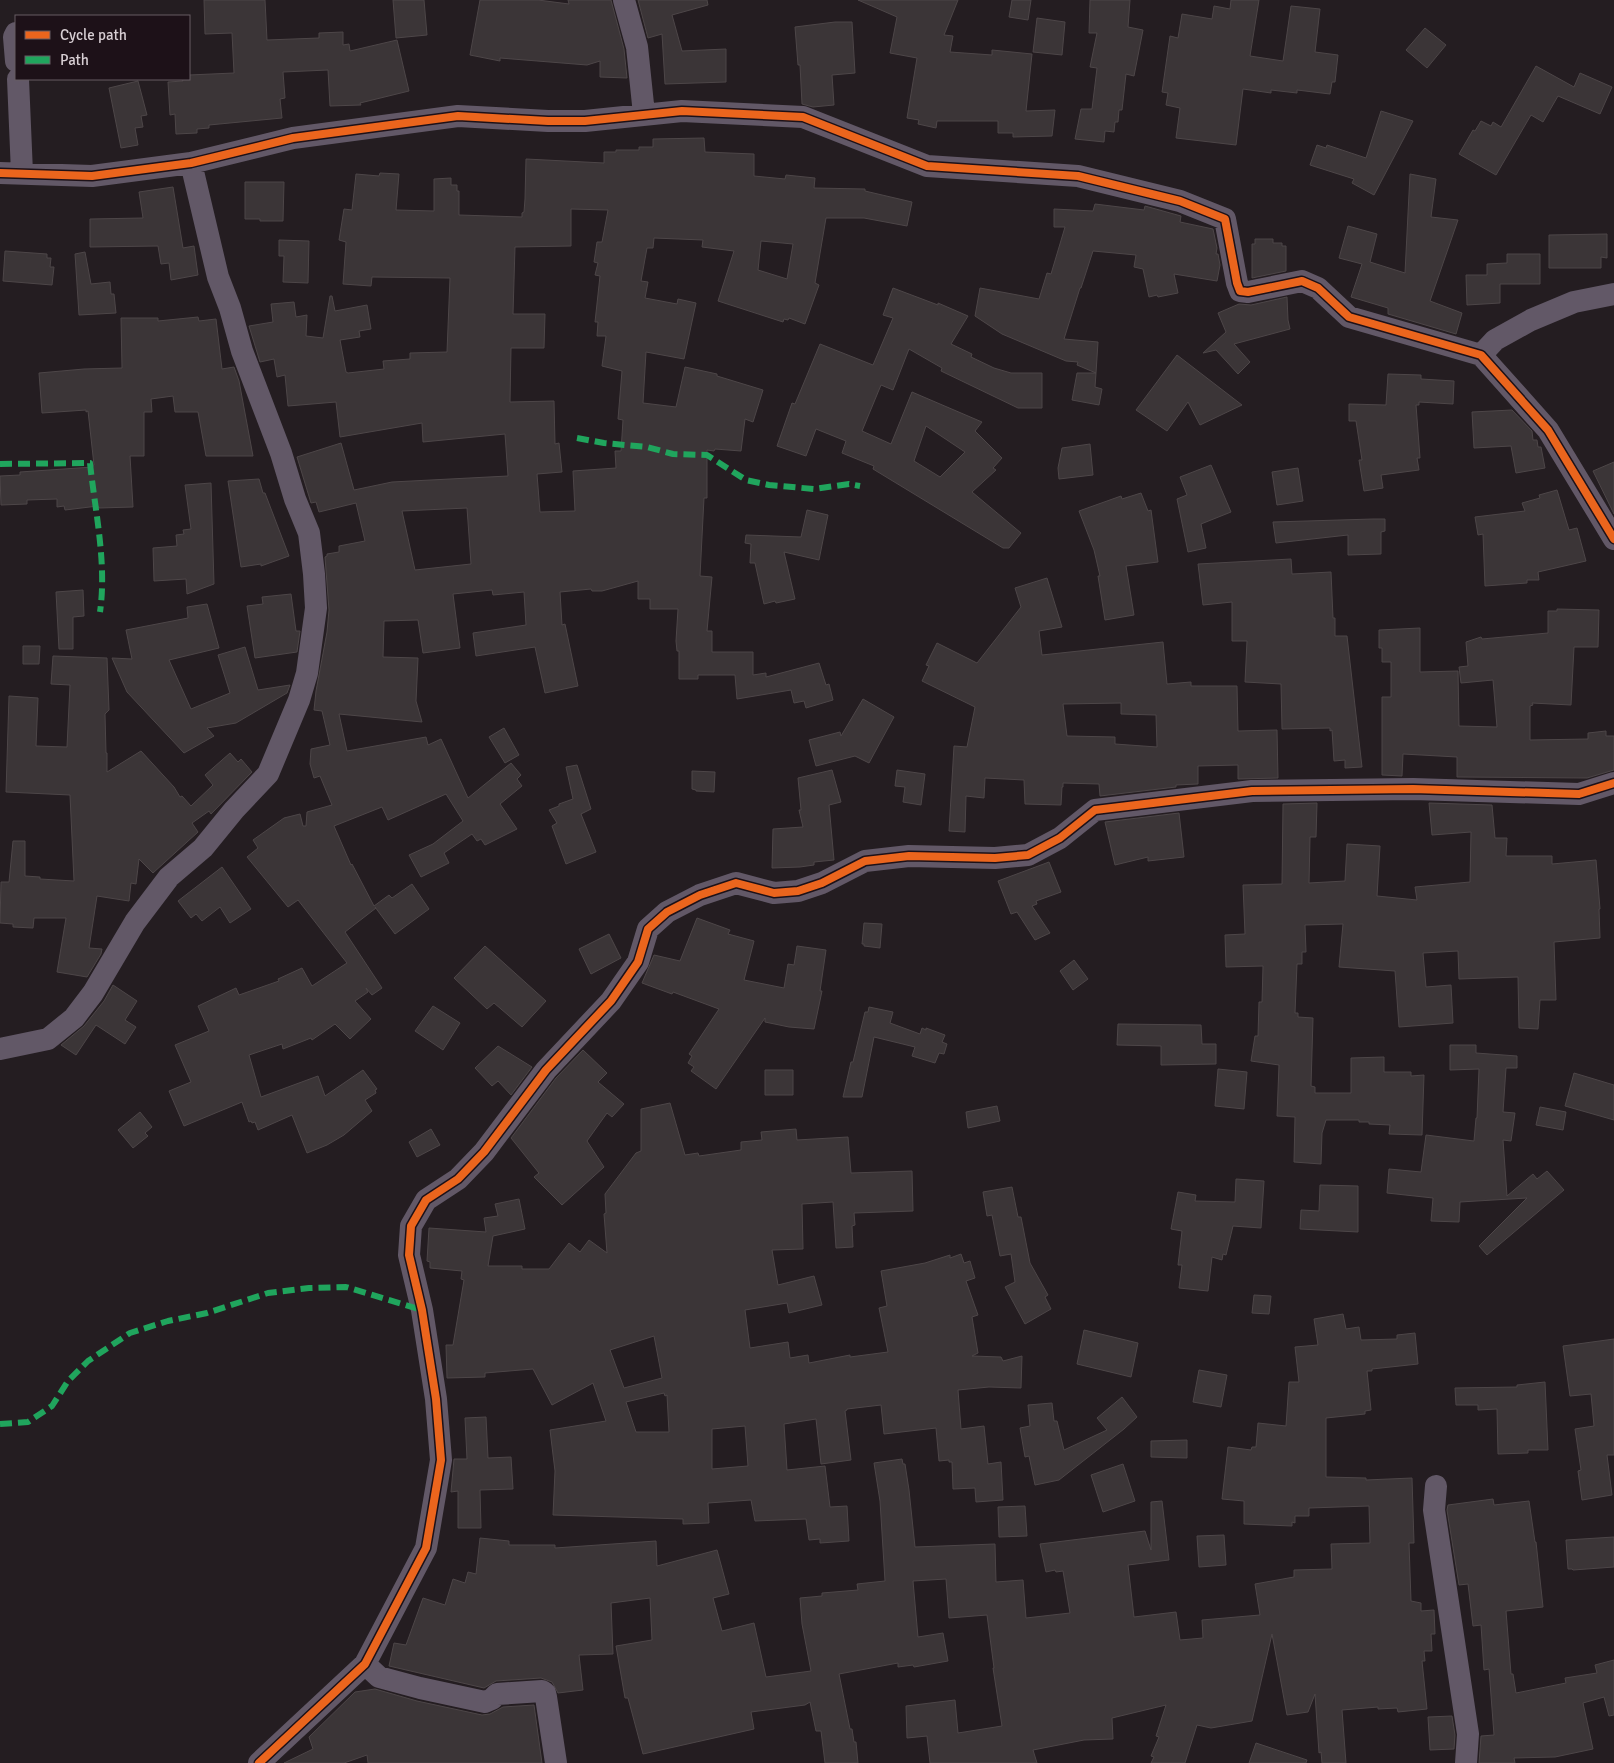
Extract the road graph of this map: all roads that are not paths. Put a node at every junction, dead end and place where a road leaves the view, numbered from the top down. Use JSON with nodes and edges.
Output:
{"nodes":[{"id":1,"x":624,"y":0,"type":"edge"},
{"id":2,"x":15,"y":35,"type":"edge"},
{"id":3,"x":15,"y":49,"type":"edge"},
{"id":4,"x":18,"y":80,"type":"edge"},
{"id":5,"x":644,"y":114,"type":"junction"},
{"id":6,"x":191,"y":163,"type":"junction"},
{"id":7,"x":11,"y":174,"type":"edge"},
{"id":8,"x":1614,"y":294,"type":"edge"},
{"id":9,"x":1481,"y":355,"type":"junction"},
{"id":10,"x":1614,"y":539,"type":"edge"},
{"id":11,"x":1614,"y":783,"type":"edge"},
{"id":12,"x":0,"y":1049,"type":"edge"},
{"id":13,"x":1436,"y":1486,"type":"dead end"},
{"id":14,"x":365,"y":1664,"type":"junction"},
{"id":15,"x":259,"y":1763,"type":"edge"},
{"id":16,"x":556,"y":1763,"type":"edge"},
{"id":17,"x":1466,"y":1763,"type":"edge"}],
"edges":[{"from":1,"to":5,"type":"street"},
{"from":2,"to":3,"type":"street"},
{"from":4,"to":7,"type":"street"},
{"from":5,"to":6,"type":"street"},
{"from":5,"to":9,"type":"street"},
{"from":6,"to":7,"type":"street"},
{"from":6,"to":12,"type":"street"},
{"from":8,"to":9,"type":"street"},
{"from":9,"to":10,"type":"street"},
{"from":11,"to":14,"type":"street"},
{"from":13,"to":17,"type":"street"},
{"from":14,"to":15,"type":"street"},
{"from":14,"to":16,"type":"street"}]}
